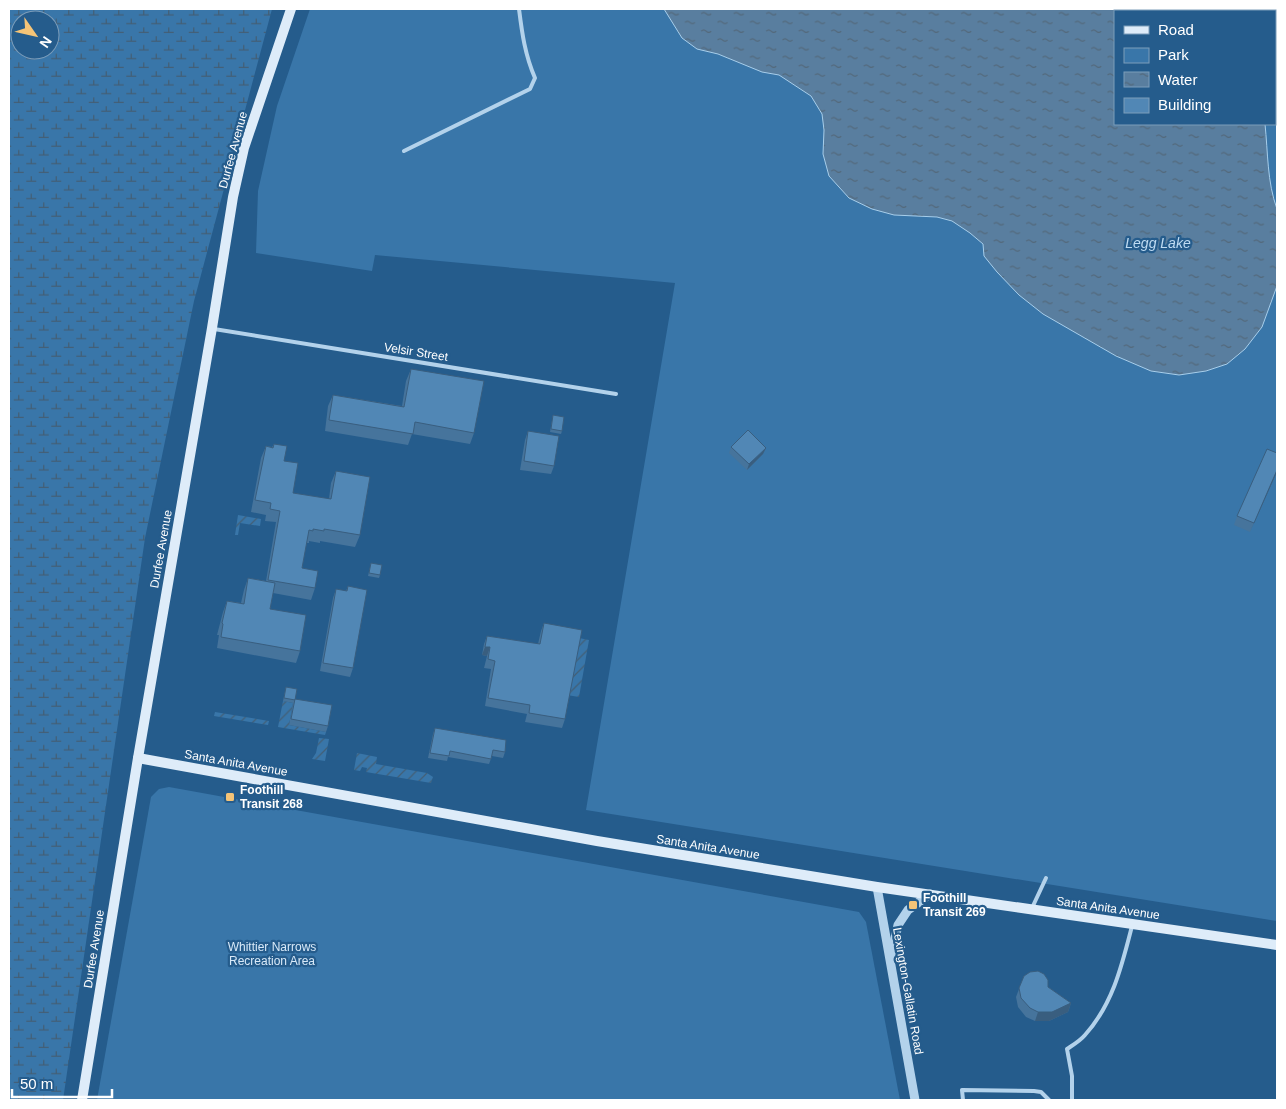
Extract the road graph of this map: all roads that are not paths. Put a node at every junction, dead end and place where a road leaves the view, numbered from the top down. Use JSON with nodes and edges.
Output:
{"nodes":[{"id":1,"x":291,"y":9,"type":"edge"},
{"id":2,"x":519,"y":9,"type":"edge"},
{"id":3,"x":404,"y":151,"type":"dead end"},
{"id":4,"x":212,"y":328,"type":"junction"},
{"id":5,"x":616,"y":394,"type":"dead end"},
{"id":6,"x":138,"y":758,"type":"junction"},
{"id":7,"x":1046,"y":878,"type":"dead end"},
{"id":8,"x":876,"y":887,"type":"junction"},
{"id":9,"x":930,"y":894,"type":"junction"},
{"id":10,"x":1031,"y":909,"type":"junction"},
{"id":11,"x":1133,"y":924,"type":"junction"},
{"id":12,"x":1277,"y":944,"type":"edge"},
{"id":13,"x":890,"y":961,"type":"junction"},
{"id":14,"x":82,"y":1100,"type":"edge"},
{"id":15,"x":915,"y":1100,"type":"edge"},
{"id":16,"x":963,"y":1100,"type":"edge"},
{"id":17,"x":1049,"y":1100,"type":"edge"},
{"id":18,"x":1072,"y":1100,"type":"edge"}],
"edges":[{"from":1,"to":4,"type":"main road","name":"Durfee Avenue"},
{"from":2,"to":3,"type":"lane"},
{"from":4,"to":5,"type":"lane","name":"Velsir Street"},
{"from":4,"to":6,"type":"main road","name":"Durfee Avenue"},
{"from":6,"to":8,"type":"main road","name":"Santa Anita Avenue"},
{"from":6,"to":14,"type":"main road","name":"Durfee Avenue"},
{"from":7,"to":10,"type":"lane"},
{"from":8,"to":9,"type":"main road","name":"Santa Anita Avenue"},
{"from":8,"to":13,"type":"street","name":"Lexington-Gallatin Road"},
{"from":9,"to":10,"type":"main road","name":"Santa Anita Avenue"},
{"from":9,"to":13,"type":"street"},
{"from":10,"to":11,"type":"main road","name":"Santa Anita Avenue"},
{"from":11,"to":12,"type":"main road","name":"Santa Anita Avenue"},
{"from":11,"to":18,"type":"lane"},
{"from":13,"to":15,"type":"street","name":"Lexington-Gallatin Road"},
{"from":16,"to":17,"type":"lane"}]}
